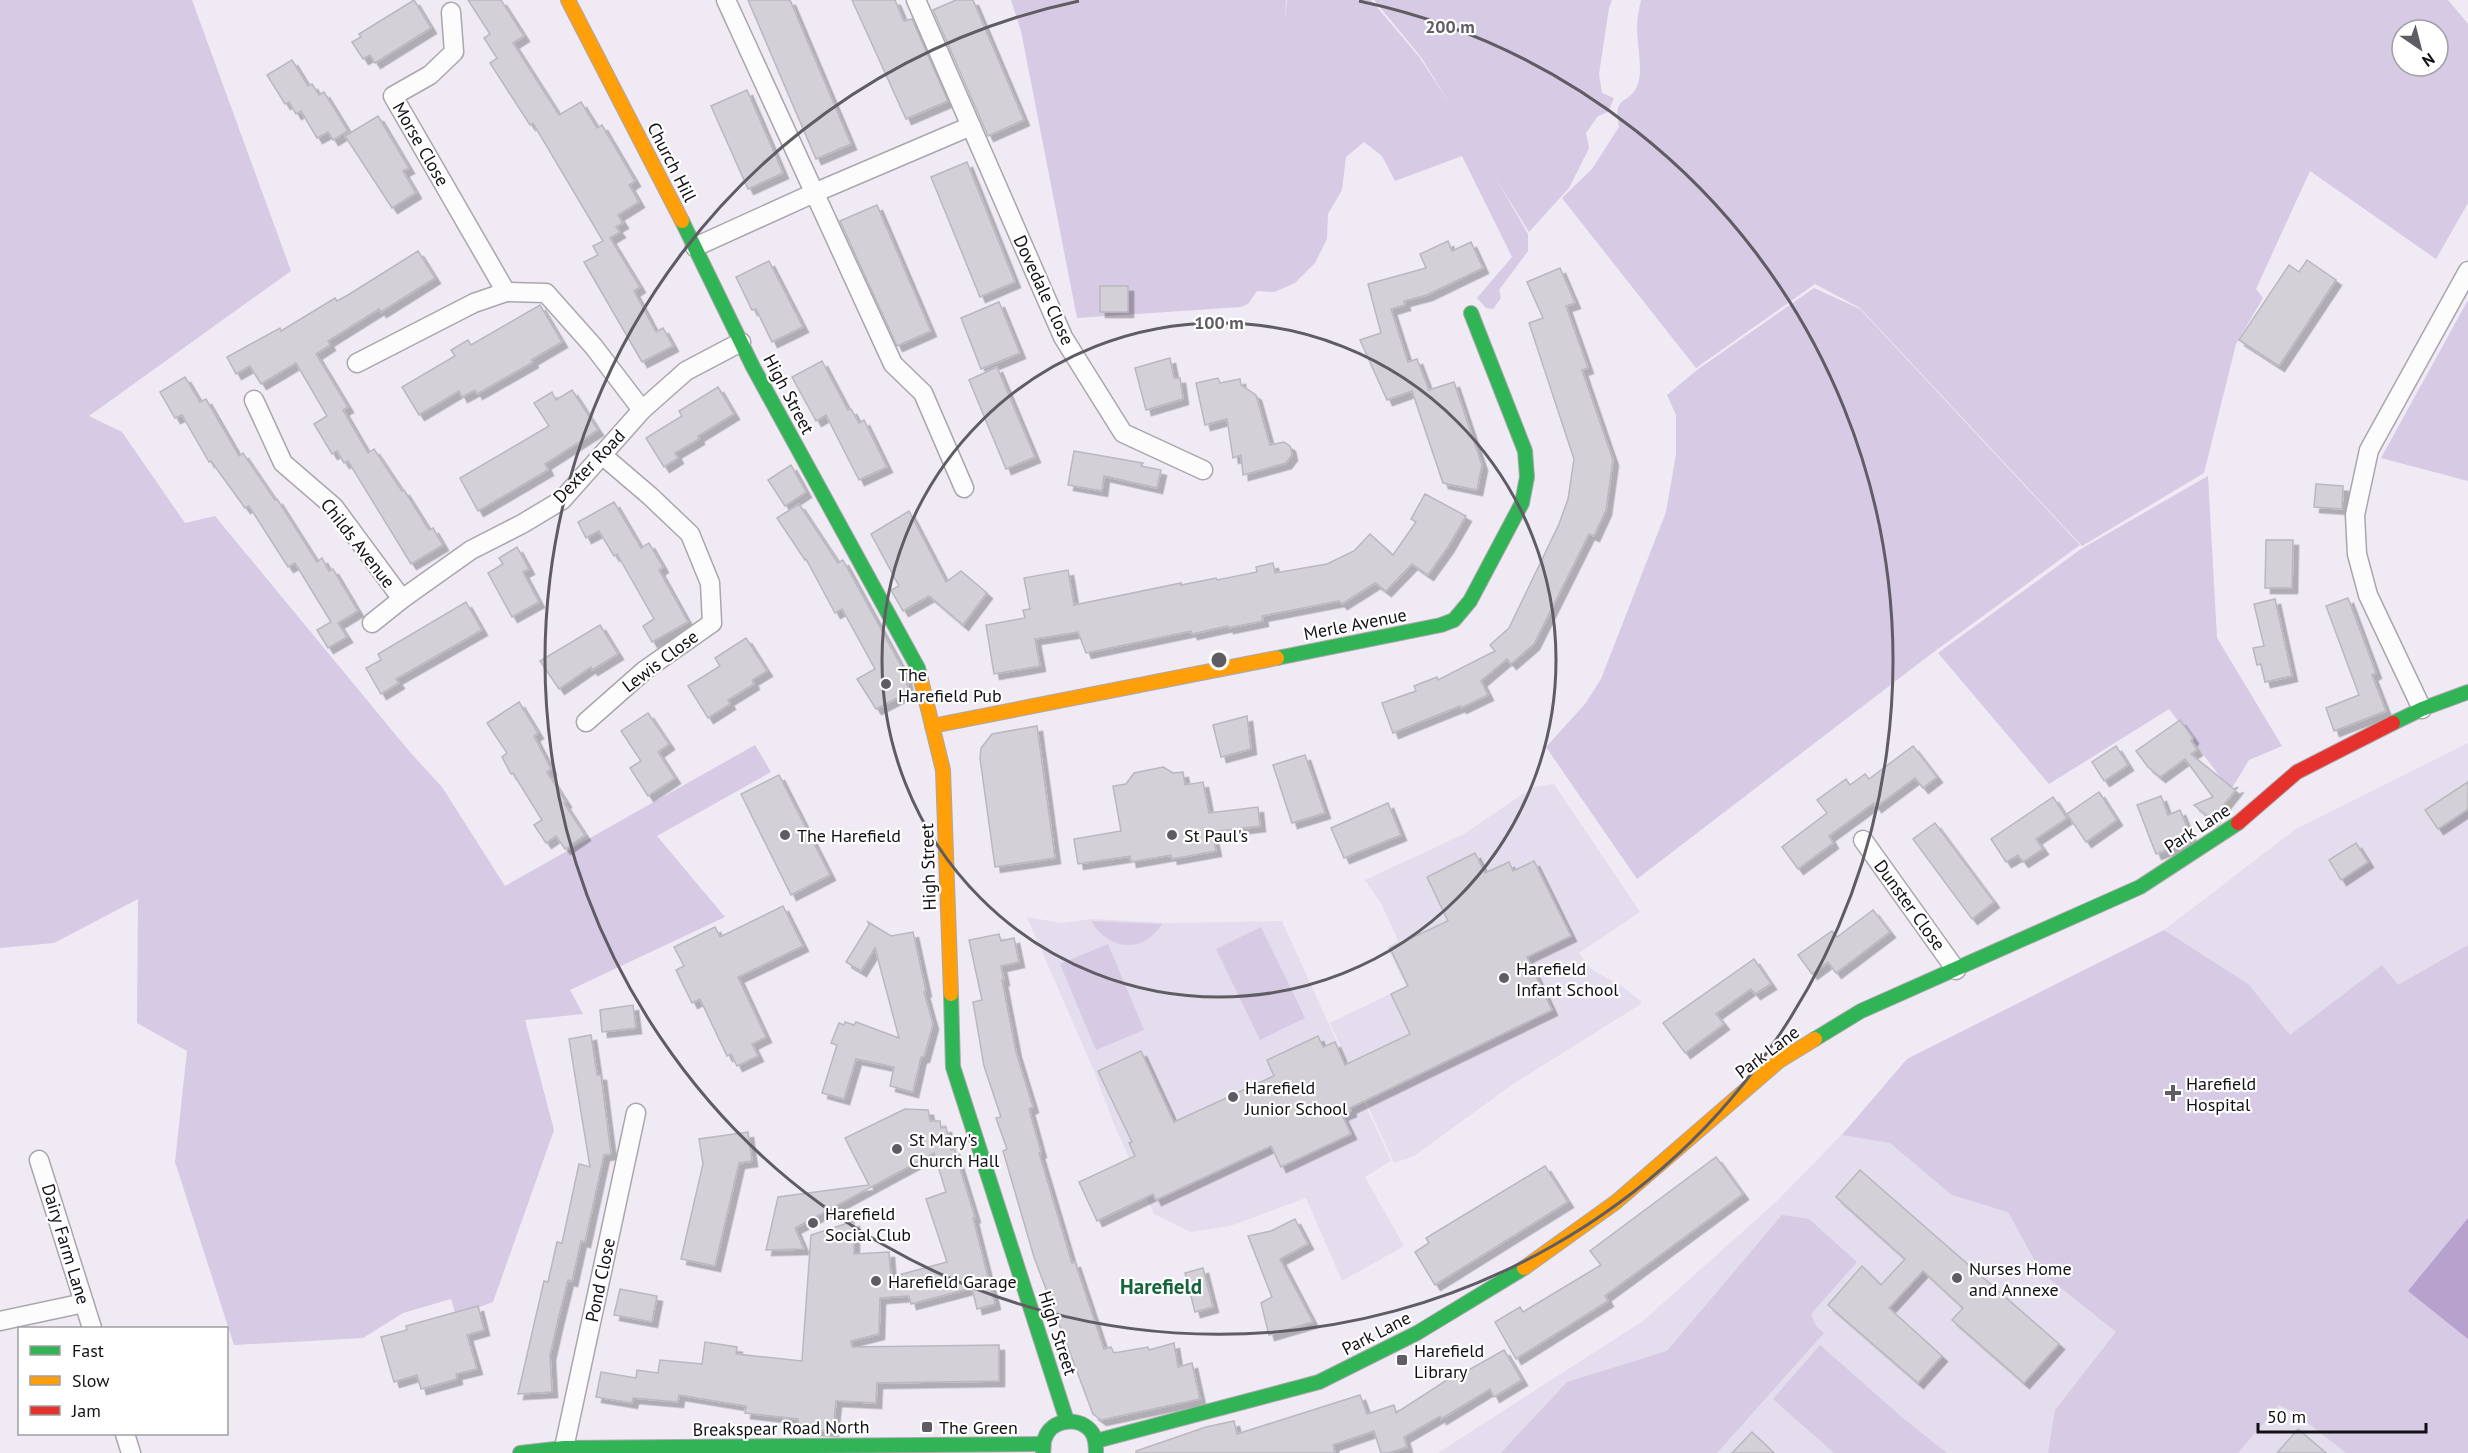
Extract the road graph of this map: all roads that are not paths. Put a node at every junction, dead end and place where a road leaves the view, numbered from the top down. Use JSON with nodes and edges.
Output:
{"nodes":[{"id":1,"x":568,"y":0,"type":"edge"},
{"id":2,"x":726,"y":0,"type":"edge"},
{"id":3,"x":916,"y":0,"type":"edge"},
{"id":4,"x":451,"y":12,"type":"dead end"},
{"id":5,"x":971,"y":126,"type":"junction"},
{"id":6,"x":814,"y":193,"type":"junction"},
{"id":7,"x":695,"y":247,"type":"junction"},
{"id":8,"x":2468,"y":271,"type":"edge"},
{"id":9,"x":506,"y":292,"type":"junction"},
{"id":10,"x":1471,"y":313,"type":"dead end"},
{"id":11,"x":741,"y":342,"type":"junction"},
{"id":12,"x":357,"y":363,"type":"dead end"},
{"id":13,"x":254,"y":400,"type":"dead end"},
{"id":14,"x":642,"y":411,"type":"junction"},
{"id":15,"x":602,"y":455,"type":"junction"},
{"id":16,"x":1203,"y":470,"type":"dead end"},
{"id":17,"x":964,"y":488,"type":"dead end"},
{"id":18,"x":402,"y":599,"type":"junction"},
{"id":19,"x":372,"y":623,"type":"dead end"},
{"id":20,"x":2468,"y":692,"type":"edge"},
{"id":21,"x":2422,"y":709,"type":"junction"},
{"id":22,"x":586,"y":722,"type":"dead end"},
{"id":23,"x":932,"y":726,"type":"junction"},
{"id":24,"x":1863,"y":840,"type":"dead end"},
{"id":25,"x":1956,"y":970,"type":"junction"},
{"id":26,"x":636,"y":1113,"type":"dead end"},
{"id":27,"x":39,"y":1160,"type":"dead end"},
{"id":28,"x":84,"y":1303,"type":"junction"},
{"id":29,"x":0,"y":1320,"type":"edge"},
{"id":30,"x":91,"y":1327,"type":"edge"},
{"id":31,"x":1067,"y":1421,"type":"junction"},
{"id":32,"x":125,"y":1435,"type":"edge"},
{"id":33,"x":1096,"y":1447,"type":"edge"},
{"id":34,"x":564,"y":1448,"type":"junction"},
{"id":35,"x":1043,"y":1448,"type":"edge"},
{"id":36,"x":131,"y":1453,"type":"edge"},
{"id":37,"x":520,"y":1453,"type":"edge"}],
"edges":[{"from":1,"to":7,"type":"street","name":"Church Hill"},
{"from":2,"to":6,"type":"street"},
{"from":3,"to":5,"type":"street","name":"Dovedale Close"},
{"from":4,"to":9,"type":"street","name":"Morse Close"},
{"from":5,"to":6,"type":"street"},
{"from":5,"to":16,"type":"street","name":"Dovedale Close"},
{"from":6,"to":7,"type":"street"},
{"from":6,"to":17,"type":"street"},
{"from":7,"to":11,"type":"street","name":"Church Hill"},
{"from":8,"to":21,"type":"street"},
{"from":9,"to":12,"type":"street"},
{"from":9,"to":14,"type":"street"},
{"from":10,"to":23,"type":"street","name":"Merle Avenue"},
{"from":11,"to":14,"type":"street","name":"Dexter Road"},
{"from":11,"to":23,"type":"street","name":"High Street"},
{"from":13,"to":18,"type":"street","name":"Childs Avenue"},
{"from":14,"to":15,"type":"street","name":"Dexter Road"},
{"from":15,"to":18,"type":"street","name":"Dexter Road"},
{"from":15,"to":22,"type":"street","name":"Lewis Close"},
{"from":18,"to":19,"type":"street","name":"Dexter Road"},
{"from":20,"to":21,"type":"street","name":"Park Lane"},
{"from":21,"to":25,"type":"street","name":"Park Lane"},
{"from":23,"to":31,"type":"street","name":"High Street"},
{"from":24,"to":25,"type":"street","name":"Dunster Close"},
{"from":25,"to":33,"type":"street","name":"Park Lane"},
{"from":26,"to":34,"type":"street","name":"Pond Close"},
{"from":27,"to":28,"type":"street","name":"Dairy Farm Lane"},
{"from":28,"to":29,"type":"street"},
{"from":28,"to":30,"type":"street","name":"Dairy Farm Lane"},
{"from":31,"to":33,"type":"street"},
{"from":31,"to":35,"type":"street"},
{"from":32,"to":36,"type":"street"},
{"from":34,"to":35,"type":"street","name":"Breakspear Road North"},
{"from":34,"to":37,"type":"street","name":"Breakspear Road North"}]}
